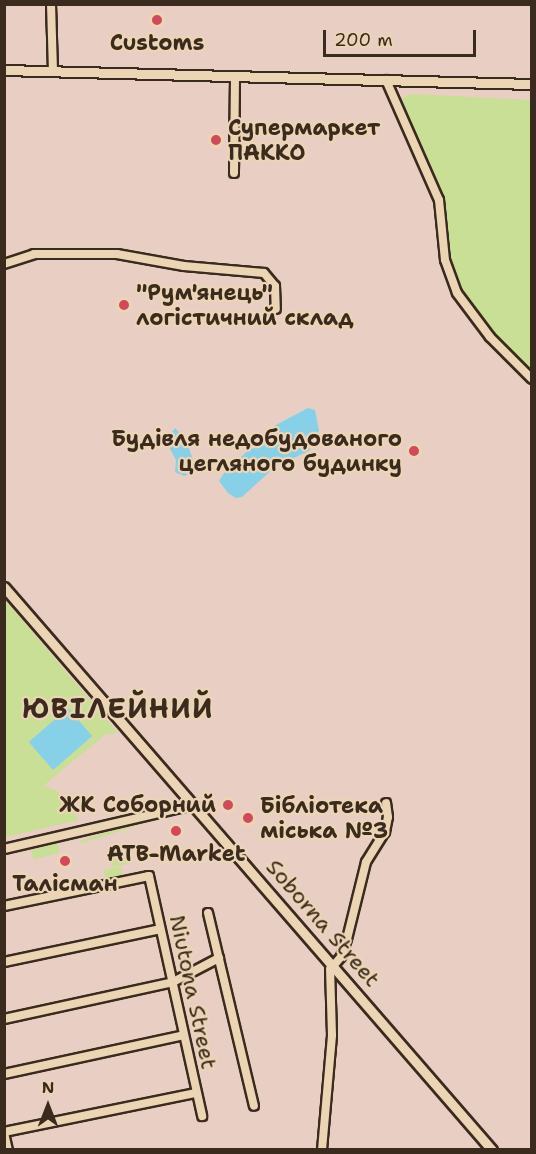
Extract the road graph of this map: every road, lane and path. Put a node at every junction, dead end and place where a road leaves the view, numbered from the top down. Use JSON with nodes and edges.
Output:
{"nodes":[{"id":1,"x":51,"y":4,"type":"edge"},
{"id":2,"x":4,"y":70,"type":"edge"},
{"id":3,"x":54,"y":71,"type":"junction"},
{"id":4,"x":235,"y":76,"type":"junction"},
{"id":5,"x":386,"y":80,"type":"junction"},
{"id":6,"x":531,"y":84,"type":"edge"},
{"id":7,"x":234,"y":173,"type":"dead end"},
{"id":8,"x":4,"y":264,"type":"edge"},
{"id":9,"x":276,"y":309,"type":"dead end"},
{"id":10,"x":531,"y":379,"type":"edge"},
{"id":11,"x":4,"y":587,"type":"edge"},
{"id":12,"x":386,"y":803,"type":"dead end"},
{"id":13,"x":193,"y":805,"type":"junction"},
{"id":14,"x":4,"y":849,"type":"edge"},
{"id":15,"x":4,"y":906,"type":"edge"},
{"id":16,"x":208,"y":913,"type":"dead end"},
{"id":17,"x":160,"y":929,"type":"junction"},
{"id":18,"x":219,"y":958,"type":"junction"},
{"id":19,"x":4,"y":962,"type":"edge"},
{"id":20,"x":332,"y":967,"type":"junction"},
{"id":21,"x":173,"y":982,"type":"junction"},
{"id":22,"x":4,"y":1019,"type":"edge"},
{"id":23,"x":184,"y":1035,"type":"junction"},
{"id":24,"x":4,"y":1074,"type":"edge"},
{"id":25,"x":196,"y":1092,"type":"junction"},
{"id":26,"x":254,"y":1106,"type":"dead end"},
{"id":27,"x":202,"y":1116,"type":"dead end"},
{"id":28,"x":4,"y":1132,"type":"edge"},
{"id":29,"x":8,"y":1149,"type":"edge"},
{"id":30,"x":322,"y":1149,"type":"edge"},
{"id":31,"x":492,"y":1149,"type":"edge"}],
"edges":[{"from":1,"to":3,"type":"street"},
{"from":2,"to":3,"type":"main road"},
{"from":3,"to":4,"type":"main road"},
{"from":4,"to":5,"type":"main road"},
{"from":4,"to":7,"type":"street"},
{"from":5,"to":6,"type":"main road"},
{"from":5,"to":10,"type":"street"},
{"from":8,"to":9,"type":"street"},
{"from":11,"to":13,"type":"main road","name":"Soborna Street"},
{"from":12,"to":20,"type":"street"},
{"from":13,"to":14,"type":"street"},
{"from":13,"to":20,"type":"main road","name":"Soborna Street"},
{"from":15,"to":17,"type":"street","name":"Niutona Street"},
{"from":16,"to":18,"type":"street"},
{"from":17,"to":19,"type":"street"},
{"from":17,"to":21,"type":"street","name":"Niutona Street"},
{"from":18,"to":21,"type":"street"},
{"from":18,"to":26,"type":"street"},
{"from":20,"to":30,"type":"street"},
{"from":20,"to":31,"type":"main road","name":"Soborna Street"},
{"from":21,"to":22,"type":"street"},
{"from":21,"to":23,"type":"street","name":"Niutona Street"},
{"from":23,"to":24,"type":"street"},
{"from":23,"to":25,"type":"street","name":"Niutona Street"},
{"from":25,"to":27,"type":"street","name":"Niutona Street"},
{"from":25,"to":28,"type":"street"},
{"from":28,"to":29,"type":"street"}]}
